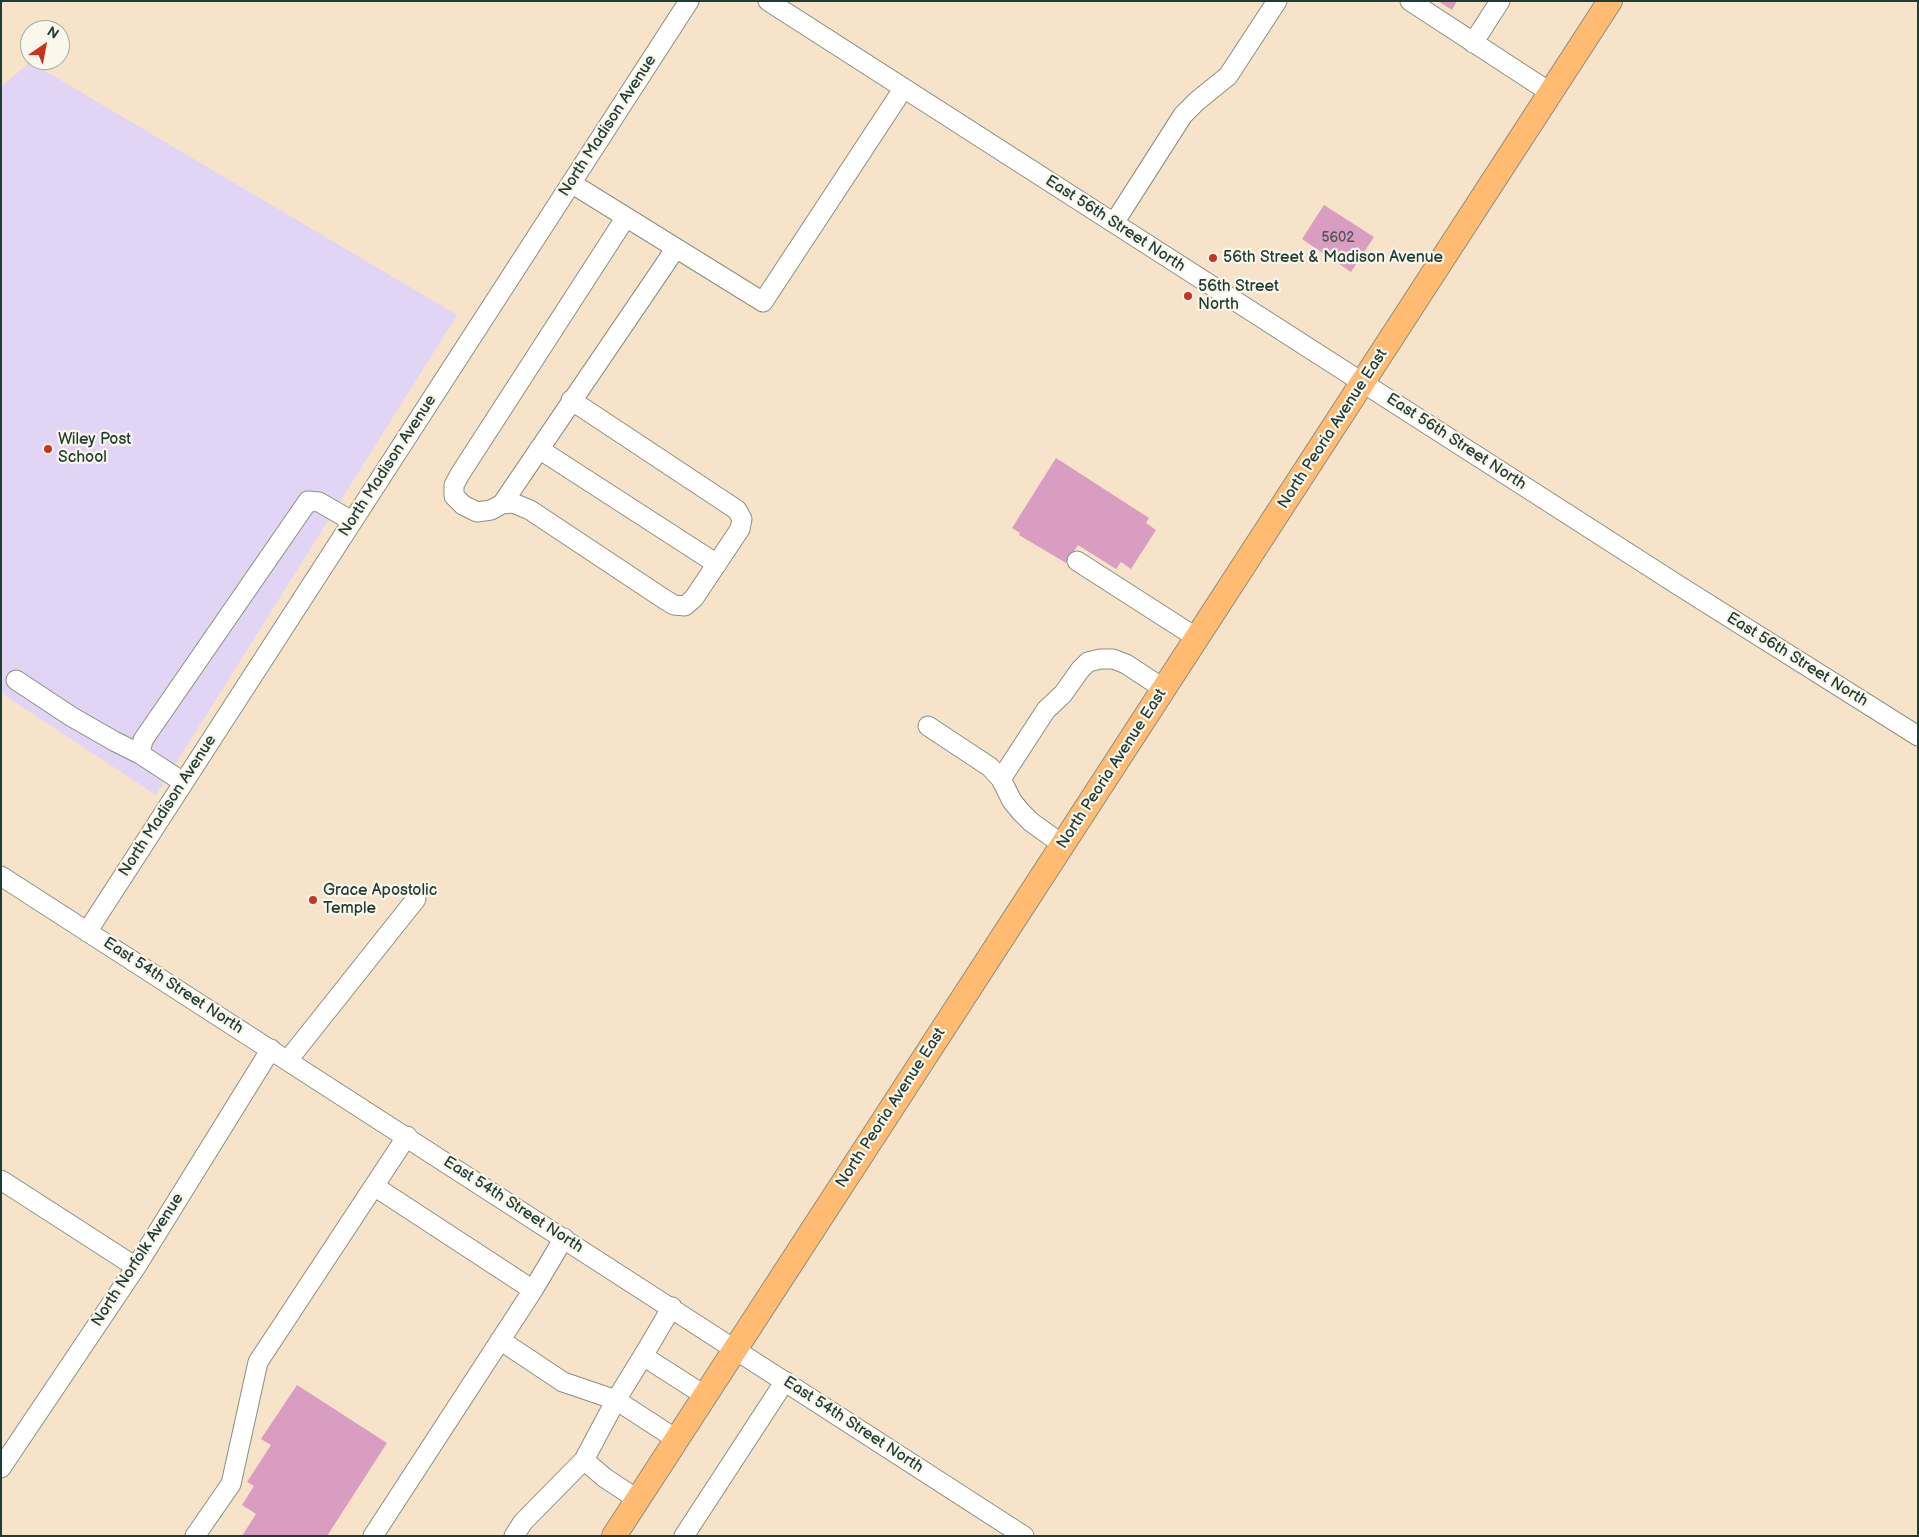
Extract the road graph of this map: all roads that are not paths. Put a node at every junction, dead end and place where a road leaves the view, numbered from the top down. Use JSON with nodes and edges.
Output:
{"nodes":[{"id":1,"x":689,"y":1,"type":"edge"},
{"id":2,"x":768,"y":1,"type":"edge"},
{"id":3,"x":1278,"y":1,"type":"edge"},
{"id":4,"x":1410,"y":1,"type":"edge"},
{"id":5,"x":1500,"y":1,"type":"edge"},
{"id":6,"x":1610,"y":1,"type":"edge"},
{"id":7,"x":1473,"y":42,"type":"junction"},
{"id":8,"x":903,"y":88,"type":"junction"},
{"id":9,"x":1551,"y":92,"type":"junction"},
{"id":10,"x":571,"y":183,"type":"junction"},
{"id":11,"x":626,"y":217,"type":"junction"},
{"id":12,"x":1114,"y":223,"type":"junction"},
{"id":13,"x":676,"y":248,"type":"junction"},
{"id":14,"x":1363,"y":383,"type":"junction"},
{"id":15,"x":572,"y":400,"type":"junction"},
{"id":16,"x":539,"y":449,"type":"junction"},
{"id":17,"x":502,"y":504,"type":"junction"},
{"id":18,"x":352,"y":521,"type":"junction"},
{"id":19,"x":1078,"y":561,"type":"dead end"},
{"id":20,"x":717,"y":564,"type":"junction"},
{"id":21,"x":1198,"y":638,"type":"junction"},
{"id":22,"x":16,"y":680,"type":"dead end"},
{"id":23,"x":1164,"y":689,"type":"junction"},
{"id":24,"x":928,"y":726,"type":"dead end"},
{"id":25,"x":1918,"y":736,"type":"edge"},
{"id":26,"x":140,"y":754,"type":"junction"},
{"id":27,"x":1001,"y":779,"type":"junction"},
{"id":28,"x":183,"y":782,"type":"junction"},
{"id":29,"x":1063,"y":845,"type":"junction"},
{"id":30,"x":1,"y":876,"type":"edge"},
{"id":31,"x":416,"y":899,"type":"dead end"},
{"id":32,"x":87,"y":932,"type":"junction"},
{"id":33,"x":271,"y":1049,"type":"junction"},
{"id":34,"x":288,"y":1060,"type":"junction"},
{"id":35,"x":407,"y":1136,"type":"junction"},
{"id":36,"x":1,"y":1180,"type":"edge"},
{"id":37,"x":374,"y":1186,"type":"junction"},
{"id":38,"x":564,"y":1238,"type":"junction"},
{"id":39,"x":136,"y":1267,"type":"junction"},
{"id":40,"x":533,"y":1290,"type":"junction"},
{"id":41,"x":672,"y":1307,"type":"junction"},
{"id":42,"x":500,"y":1340,"type":"junction"},
{"id":43,"x":735,"y":1348,"type":"junction"},
{"id":44,"x":643,"y":1356,"type":"junction"},
{"id":45,"x":785,"y":1381,"type":"junction"},
{"id":46,"x":704,"y":1395,"type":"junction"},
{"id":47,"x":616,"y":1400,"type":"junction"},
{"id":48,"x":676,"y":1438,"type":"junction"},
{"id":49,"x":584,"y":1460,"type":"junction"},
{"id":50,"x":1,"y":1468,"type":"edge"},
{"id":51,"x":637,"y":1499,"type":"junction"},
{"id":52,"x":195,"y":1536,"type":"edge"},
{"id":53,"x":372,"y":1536,"type":"edge"},
{"id":54,"x":514,"y":1536,"type":"edge"},
{"id":55,"x":614,"y":1536,"type":"edge"},
{"id":56,"x":684,"y":1536,"type":"edge"},
{"id":57,"x":1024,"y":1536,"type":"edge"}],
"edges":[{"from":1,"to":10,"type":"street","name":"North Madison Avenue"},
{"from":2,"to":8,"type":"street","name":"East 56th Street North"},
{"from":3,"to":12,"type":"street"},
{"from":4,"to":7,"type":"street"},
{"from":5,"to":7,"type":"street"},
{"from":6,"to":9,"type":"main road","name":"North Peoria Avenue East"},
{"from":7,"to":9,"type":"street"},
{"from":8,"to":12,"type":"street","name":"East 56th Street North"},
{"from":8,"to":13,"type":"street"},
{"from":9,"to":14,"type":"main road","name":"North Peoria Avenue East"},
{"from":10,"to":11,"type":"street"},
{"from":10,"to":18,"type":"street","name":"North Madison Avenue"},
{"from":11,"to":13,"type":"street"},
{"from":11,"to":17,"type":"street"},
{"from":12,"to":14,"type":"street","name":"East 56th Street North"},
{"from":13,"to":15,"type":"street"},
{"from":14,"to":21,"type":"main road","name":"North Peoria Avenue East"},
{"from":14,"to":25,"type":"street","name":"East 56th Street North"},
{"from":15,"to":16,"type":"street"},
{"from":15,"to":20,"type":"street"},
{"from":16,"to":17,"type":"street"},
{"from":16,"to":20,"type":"street"},
{"from":17,"to":20,"type":"street"},
{"from":18,"to":26,"type":"street"},
{"from":18,"to":28,"type":"street","name":"North Madison Avenue"},
{"from":19,"to":21,"type":"street"},
{"from":21,"to":23,"type":"main road","name":"North Peoria Avenue East"},
{"from":22,"to":26,"type":"street"},
{"from":23,"to":27,"type":"street"},
{"from":23,"to":29,"type":"main road","name":"North Peoria Avenue East"},
{"from":24,"to":27,"type":"street"},
{"from":26,"to":28,"type":"street"},
{"from":27,"to":29,"type":"street"},
{"from":28,"to":32,"type":"street","name":"North Madison Avenue"},
{"from":29,"to":43,"type":"main road","name":"North Peoria Avenue East"},
{"from":30,"to":32,"type":"street","name":"East 54th Street North"},
{"from":31,"to":34,"type":"street"},
{"from":32,"to":33,"type":"street","name":"East 54th Street North"},
{"from":33,"to":34,"type":"street","name":"East 54th Street North"},
{"from":33,"to":39,"type":"street","name":"North Norfolk Avenue"},
{"from":34,"to":35,"type":"street","name":"East 54th Street North"},
{"from":35,"to":37,"type":"street"},
{"from":35,"to":38,"type":"street","name":"East 54th Street North"},
{"from":36,"to":39,"type":"street"},
{"from":37,"to":40,"type":"street"},
{"from":37,"to":52,"type":"street"},
{"from":38,"to":40,"type":"street"},
{"from":38,"to":41,"type":"street","name":"East 54th Street North"},
{"from":39,"to":50,"type":"street","name":"North Norfolk Avenue"},
{"from":40,"to":42,"type":"street"},
{"from":41,"to":43,"type":"street","name":"East 54th Street North"},
{"from":41,"to":44,"type":"street"},
{"from":42,"to":47,"type":"street"},
{"from":42,"to":53,"type":"street"},
{"from":43,"to":45,"type":"street","name":"East 54th Street North"},
{"from":43,"to":46,"type":"main road","name":"North Peoria Avenue East"},
{"from":44,"to":46,"type":"street"},
{"from":44,"to":47,"type":"street"},
{"from":45,"to":56,"type":"street"},
{"from":45,"to":57,"type":"street","name":"East 54th Street North"},
{"from":46,"to":48,"type":"main road","name":"North Peoria Avenue East"},
{"from":47,"to":48,"type":"street"},
{"from":47,"to":49,"type":"street"},
{"from":48,"to":51,"type":"main road","name":"North Peoria Avenue East"},
{"from":49,"to":51,"type":"street"},
{"from":49,"to":54,"type":"street"},
{"from":51,"to":55,"type":"main road","name":"North Peoria Avenue East"}]}
